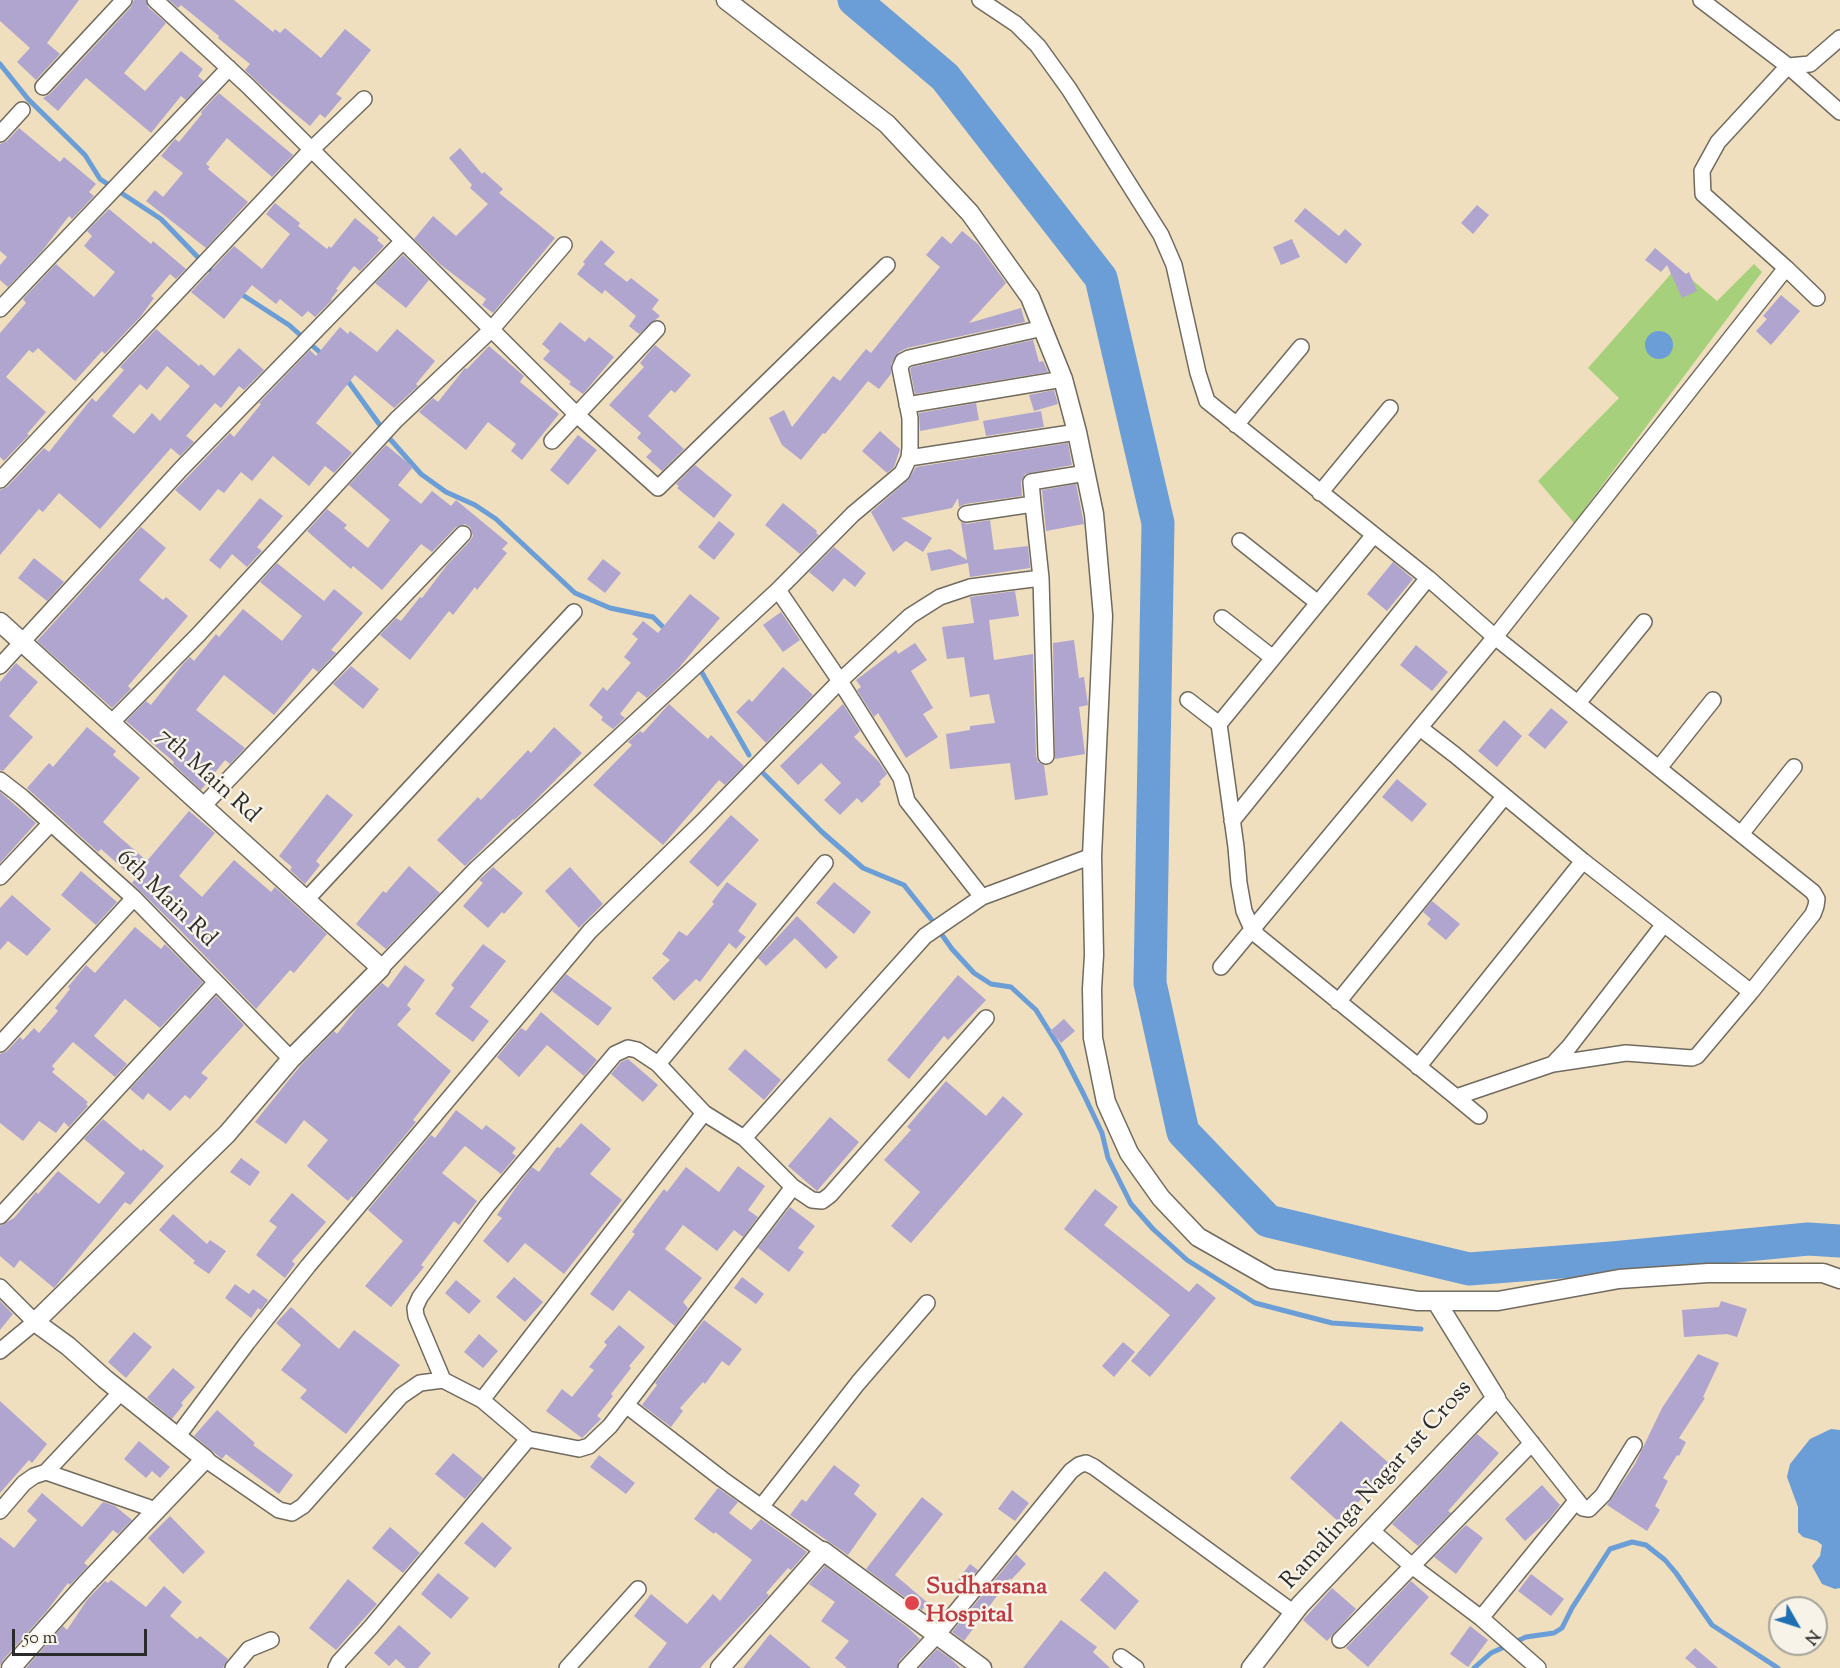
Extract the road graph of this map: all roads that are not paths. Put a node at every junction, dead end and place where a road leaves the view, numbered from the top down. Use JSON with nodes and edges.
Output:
{"nodes":[{"id":1,"x":124,"y":0,"type":"edge"},
{"id":2,"x":155,"y":0,"type":"edge"},
{"id":3,"x":726,"y":0,"type":"edge"},
{"id":4,"x":980,"y":0,"type":"edge"},
{"id":5,"x":1701,"y":0,"type":"edge"},
{"id":6,"x":1840,"y":38,"type":"edge"},
{"id":7,"x":1788,"y":66,"type":"junction"},
{"id":8,"x":229,"y":68,"type":"junction"},
{"id":9,"x":44,"y":87,"type":"dead end"},
{"id":10,"x":364,"y":99,"type":"dead end"},
{"id":11,"x":22,"y":110,"type":"dead end"},
{"id":12,"x":1840,"y":112,"type":"edge"},
{"id":13,"x":0,"y":134,"type":"edge"},
{"id":14,"x":312,"y":149,"type":"junction"},
{"id":15,"x":403,"y":241,"type":"junction"},
{"id":16,"x":564,"y":245,"type":"dead end"},
{"id":17,"x":887,"y":265,"type":"dead end"},
{"id":18,"x":1786,"y":268,"type":"junction"},
{"id":19,"x":1817,"y":298,"type":"dead end"},
{"id":20,"x":0,"y":309,"type":"edge"},
{"id":21,"x":1043,"y":328,"type":"junction"},
{"id":22,"x":657,"y":329,"type":"dead end"},
{"id":23,"x":491,"y":330,"type":"junction"},
{"id":24,"x":1301,"y":347,"type":"dead end"},
{"id":25,"x":1063,"y":379,"type":"junction"},
{"id":26,"x":907,"y":405,"type":"junction"},
{"id":27,"x":1390,"y":408,"type":"dead end"},
{"id":28,"x":577,"y":415,"type":"junction"},
{"id":29,"x":1236,"y":425,"type":"junction"},
{"id":30,"x":1077,"y":432,"type":"junction"},
{"id":31,"x":552,"y":441,"type":"dead end"},
{"id":32,"x":909,"y":458,"type":"junction"},
{"id":33,"x":1086,"y":473,"type":"junction"},
{"id":34,"x":0,"y":480,"type":"edge"},
{"id":35,"x":1320,"y":493,"type":"junction"},
{"id":36,"x":1033,"y":504,"type":"junction"},
{"id":37,"x":966,"y":514,"type":"dead end"},
{"id":38,"x":463,"y":534,"type":"dead end"},
{"id":39,"x":1373,"y":536,"type":"junction"},
{"id":40,"x":1240,"y":541,"type":"dead end"},
{"id":41,"x":1041,"y":578,"type":"junction"},
{"id":42,"x":1428,"y":578,"type":"junction"},
{"id":43,"x":778,"y":590,"type":"junction"},
{"id":44,"x":1318,"y":603,"type":"junction"},
{"id":45,"x":574,"y":612,"type":"dead end"},
{"id":46,"x":1222,"y":618,"type":"dead end"},
{"id":47,"x":0,"y":622,"type":"edge"},
{"id":48,"x":1644,"y":622,"type":"dead end"},
{"id":49,"x":1496,"y":637,"type":"junction"},
{"id":50,"x":21,"y":642,"type":"junction"},
{"id":51,"x":1273,"y":658,"type":"junction"},
{"id":52,"x":0,"y":666,"type":"edge"},
{"id":53,"x":840,"y":681,"type":"junction"},
{"id":54,"x":1188,"y":700,"type":"dead end"},
{"id":55,"x":1713,"y":700,"type":"dead end"},
{"id":56,"x":1578,"y":703,"type":"junction"},
{"id":57,"x":111,"y":723,"type":"junction"},
{"id":58,"x":1219,"y":724,"type":"junction"},
{"id":59,"x":1420,"y":728,"type":"junction"},
{"id":60,"x":1046,"y":756,"type":"dead end"},
{"id":61,"x":1794,"y":767,"type":"dead end"},
{"id":62,"x":1659,"y":768,"type":"junction"},
{"id":63,"x":0,"y":780,"type":"edge"},
{"id":64,"x":1504,"y":797,"type":"junction"},
{"id":65,"x":203,"y":806,"type":"junction"},
{"id":66,"x":1232,"y":821,"type":"junction"},
{"id":67,"x":51,"y":823,"type":"junction"},
{"id":68,"x":1741,"y":834,"type":"junction"},
{"id":69,"x":1092,"y":856,"type":"junction"},
{"id":70,"x":1583,"y":861,"type":"junction"},
{"id":71,"x":825,"y":863,"type":"dead end"},
{"id":72,"x":0,"y":877,"type":"edge"},
{"id":73,"x":981,"y":897,"type":"junction"},
{"id":74,"x":134,"y":898,"type":"junction"},
{"id":75,"x":306,"y":900,"type":"junction"},
{"id":76,"x":1664,"y":924,"type":"junction"},
{"id":77,"x":1252,"y":929,"type":"junction"},
{"id":78,"x":1221,"y":967,"type":"dead end"},
{"id":79,"x":381,"y":968,"type":"junction"},
{"id":80,"x":216,"y":982,"type":"junction"},
{"id":81,"x":1751,"y":992,"type":"junction"},
{"id":82,"x":1338,"y":1002,"type":"junction"},
{"id":83,"x":986,"y":1018,"type":"dead end"},
{"id":84,"x":0,"y":1044,"type":"edge"},
{"id":85,"x":291,"y":1059,"type":"junction"},
{"id":86,"x":658,"y":1064,"type":"junction"},
{"id":87,"x":1553,"y":1064,"type":"junction"},
{"id":88,"x":1418,"y":1067,"type":"junction"},
{"id":89,"x":1456,"y":1097,"type":"junction"},
{"id":90,"x":704,"y":1113,"type":"junction"},
{"id":91,"x":1479,"y":1116,"type":"dead end"},
{"id":92,"x":744,"y":1138,"type":"junction"},
{"id":93,"x":793,"y":1187,"type":"junction"},
{"id":94,"x":0,"y":1216,"type":"edge"},
{"id":95,"x":1840,"y":1279,"type":"edge"},
{"id":96,"x":0,"y":1287,"type":"edge"},
{"id":97,"x":1436,"y":1301,"type":"junction"},
{"id":98,"x":927,"y":1303,"type":"dead end"},
{"id":99,"x":35,"y":1322,"type":"junction"},
{"id":100,"x":0,"y":1352,"type":"edge"},
{"id":101,"x":443,"y":1380,"type":"junction"},
{"id":102,"x":122,"y":1392,"type":"junction"},
{"id":103,"x":1497,"y":1398,"type":"junction"},
{"id":104,"x":482,"y":1400,"type":"junction"},
{"id":105,"x":626,"y":1405,"type":"junction"},
{"id":106,"x":177,"y":1437,"type":"junction"},
{"id":107,"x":528,"y":1439,"type":"junction"},
{"id":108,"x":1532,"y":1443,"type":"junction"},
{"id":109,"x":1634,"y":1445,"type":"dead end"},
{"id":110,"x":205,"y":1459,"type":"junction"},
{"id":111,"x":46,"y":1472,"type":"junction"},
{"id":112,"x":1577,"y":1500,"type":"junction"},
{"id":113,"x":761,"y":1507,"type":"junction"},
{"id":114,"x":156,"y":1510,"type":"junction"},
{"id":115,"x":0,"y":1511,"type":"edge"},
{"id":116,"x":1371,"y":1530,"type":"junction"},
{"id":117,"x":823,"y":1551,"type":"junction"},
{"id":118,"x":1412,"y":1566,"type":"junction"},
{"id":119,"x":638,"y":1589,"type":"dead end"},
{"id":120,"x":1294,"y":1613,"type":"junction"},
{"id":121,"x":1481,"y":1618,"type":"junction"},
{"id":122,"x":937,"y":1635,"type":"junction"},
{"id":123,"x":271,"y":1640,"type":"dead end"},
{"id":124,"x":1340,"y":1640,"type":"dead end"},
{"id":125,"x":1120,"y":1657,"type":"dead end"},
{"id":126,"x":1535,"y":1665,"type":"edge"},
{"id":127,"x":11,"y":1668,"type":"edge"},
{"id":128,"x":233,"y":1668,"type":"edge"},
{"id":129,"x":336,"y":1668,"type":"edge"},
{"id":130,"x":567,"y":1668,"type":"edge"},
{"id":131,"x":720,"y":1668,"type":"edge"},
{"id":132,"x":906,"y":1668,"type":"edge"},
{"id":133,"x":982,"y":1668,"type":"edge"},
{"id":134,"x":1136,"y":1668,"type":"edge"},
{"id":135,"x":1251,"y":1668,"type":"edge"}],
"edges":[{"from":1,"to":9,"type":"street"},
{"from":2,"to":8,"type":"street"},
{"from":3,"to":21,"type":"street"},
{"from":4,"to":29,"type":"street"},
{"from":5,"to":7,"type":"street"},
{"from":6,"to":7,"type":"street"},
{"from":7,"to":12,"type":"street"},
{"from":7,"to":18,"type":"street"},
{"from":8,"to":14,"type":"street"},
{"from":8,"to":20,"type":"street"},
{"from":10,"to":14,"type":"street"},
{"from":11,"to":13,"type":"street"},
{"from":14,"to":15,"type":"street"},
{"from":14,"to":34,"type":"street"},
{"from":15,"to":23,"type":"street"},
{"from":15,"to":50,"type":"street"},
{"from":16,"to":23,"type":"street"},
{"from":17,"to":28,"type":"street"},
{"from":18,"to":19,"type":"street"},
{"from":18,"to":49,"type":"street"},
{"from":21,"to":25,"type":"street"},
{"from":21,"to":26,"type":"street"},
{"from":22,"to":28,"type":"street"},
{"from":23,"to":28,"type":"street"},
{"from":23,"to":57,"type":"street"},
{"from":24,"to":29,"type":"street"},
{"from":25,"to":26,"type":"street"},
{"from":25,"to":30,"type":"street"},
{"from":26,"to":32,"type":"street"},
{"from":27,"to":35,"type":"street"},
{"from":28,"to":31,"type":"street"},
{"from":29,"to":35,"type":"street"},
{"from":30,"to":32,"type":"street"},
{"from":30,"to":33,"type":"street"},
{"from":32,"to":43,"type":"street"},
{"from":33,"to":36,"type":"street"},
{"from":33,"to":69,"type":"street"},
{"from":35,"to":39,"type":"street"},
{"from":36,"to":37,"type":"street"},
{"from":36,"to":41,"type":"street"},
{"from":38,"to":65,"type":"street"},
{"from":39,"to":42,"type":"street"},
{"from":39,"to":44,"type":"street"},
{"from":40,"to":44,"type":"street"},
{"from":41,"to":53,"type":"street"},
{"from":41,"to":60,"type":"street"},
{"from":42,"to":49,"type":"street"},
{"from":42,"to":66,"type":"street"},
{"from":43,"to":53,"type":"street"},
{"from":43,"to":79,"type":"street"},
{"from":44,"to":51,"type":"street"},
{"from":45,"to":75,"type":"street"},
{"from":46,"to":51,"type":"street"},
{"from":47,"to":50,"type":"street","name":"7th Main Rd"},
{"from":48,"to":56,"type":"street"},
{"from":49,"to":56,"type":"street"},
{"from":49,"to":59,"type":"street"},
{"from":50,"to":52,"type":"street"},
{"from":50,"to":57,"type":"street","name":"7th Main Rd"},
{"from":51,"to":58,"type":"street"},
{"from":53,"to":73,"type":"street"},
{"from":53,"to":106,"type":"street"},
{"from":54,"to":58,"type":"street"},
{"from":55,"to":62,"type":"street"},
{"from":56,"to":62,"type":"street"},
{"from":57,"to":65,"type":"street","name":"7th Main Rd"},
{"from":58,"to":66,"type":"street"},
{"from":59,"to":64,"type":"street"},
{"from":59,"to":77,"type":"street"},
{"from":61,"to":68,"type":"street"},
{"from":62,"to":68,"type":"street"},
{"from":63,"to":67,"type":"street","name":"6th Main Rd"},
{"from":64,"to":70,"type":"street"},
{"from":64,"to":82,"type":"street"},
{"from":65,"to":75,"type":"street","name":"7th Main Rd"},
{"from":66,"to":77,"type":"street"},
{"from":67,"to":72,"type":"street"},
{"from":67,"to":74,"type":"street","name":"6th Main Rd"},
{"from":68,"to":81,"type":"street"},
{"from":69,"to":73,"type":"street"},
{"from":69,"to":97,"type":"street"},
{"from":70,"to":76,"type":"street"},
{"from":70,"to":88,"type":"street"},
{"from":71,"to":86,"type":"street"},
{"from":73,"to":92,"type":"street"},
{"from":74,"to":80,"type":"street","name":"6th Main Rd"},
{"from":74,"to":84,"type":"street"},
{"from":75,"to":79,"type":"street","name":"7th Main Rd"},
{"from":76,"to":81,"type":"street"},
{"from":76,"to":87,"type":"street"},
{"from":77,"to":78,"type":"street"},
{"from":77,"to":82,"type":"street"},
{"from":79,"to":85,"type":"street"},
{"from":80,"to":85,"type":"street","name":"6th Main Rd"},
{"from":80,"to":94,"type":"street"},
{"from":81,"to":87,"type":"street"},
{"from":82,"to":88,"type":"street"},
{"from":83,"to":93,"type":"street"},
{"from":85,"to":99,"type":"street"},
{"from":86,"to":90,"type":"street"},
{"from":86,"to":101,"type":"street"},
{"from":87,"to":89,"type":"street"},
{"from":88,"to":89,"type":"street"},
{"from":89,"to":91,"type":"street"},
{"from":90,"to":92,"type":"street"},
{"from":90,"to":104,"type":"street"},
{"from":92,"to":93,"type":"street"},
{"from":93,"to":105,"type":"street"},
{"from":95,"to":97,"type":"street"},
{"from":96,"to":99,"type":"street"},
{"from":97,"to":103,"type":"street","name":"Ramalinga Nagar 1st Cross"},
{"from":98,"to":113,"type":"street"},
{"from":99,"to":100,"type":"street"},
{"from":99,"to":102,"type":"street"},
{"from":101,"to":104,"type":"street"},
{"from":101,"to":110,"type":"street"},
{"from":102,"to":106,"type":"street"},
{"from":102,"to":111,"type":"street"},
{"from":103,"to":108,"type":"street"},
{"from":103,"to":116,"type":"street","name":"Ramalinga Nagar 1st Cross"},
{"from":104,"to":107,"type":"street"},
{"from":105,"to":107,"type":"street"},
{"from":105,"to":113,"type":"street"},
{"from":106,"to":110,"type":"street"},
{"from":107,"to":129,"type":"street"},
{"from":108,"to":112,"type":"street"},
{"from":108,"to":118,"type":"street"},
{"from":109,"to":112,"type":"street"},
{"from":110,"to":114,"type":"street"},
{"from":111,"to":114,"type":"street"},
{"from":111,"to":115,"type":"street"},
{"from":112,"to":121,"type":"street"},
{"from":113,"to":117,"type":"street"},
{"from":114,"to":127,"type":"street"},
{"from":116,"to":118,"type":"street"},
{"from":116,"to":120,"type":"street","name":"Ramalinga Nagar 1st Cross"},
{"from":117,"to":122,"type":"street"},
{"from":117,"to":131,"type":"street"},
{"from":118,"to":121,"type":"street"},
{"from":118,"to":124,"type":"street"},
{"from":119,"to":130,"type":"street"},
{"from":120,"to":122,"type":"street"},
{"from":120,"to":135,"type":"street","name":"Ramalinga Nagar 1st Cross"},
{"from":121,"to":126,"type":"street"},
{"from":122,"to":132,"type":"street"},
{"from":122,"to":133,"type":"street"},
{"from":123,"to":128,"type":"street"},
{"from":125,"to":134,"type":"street"}]}
